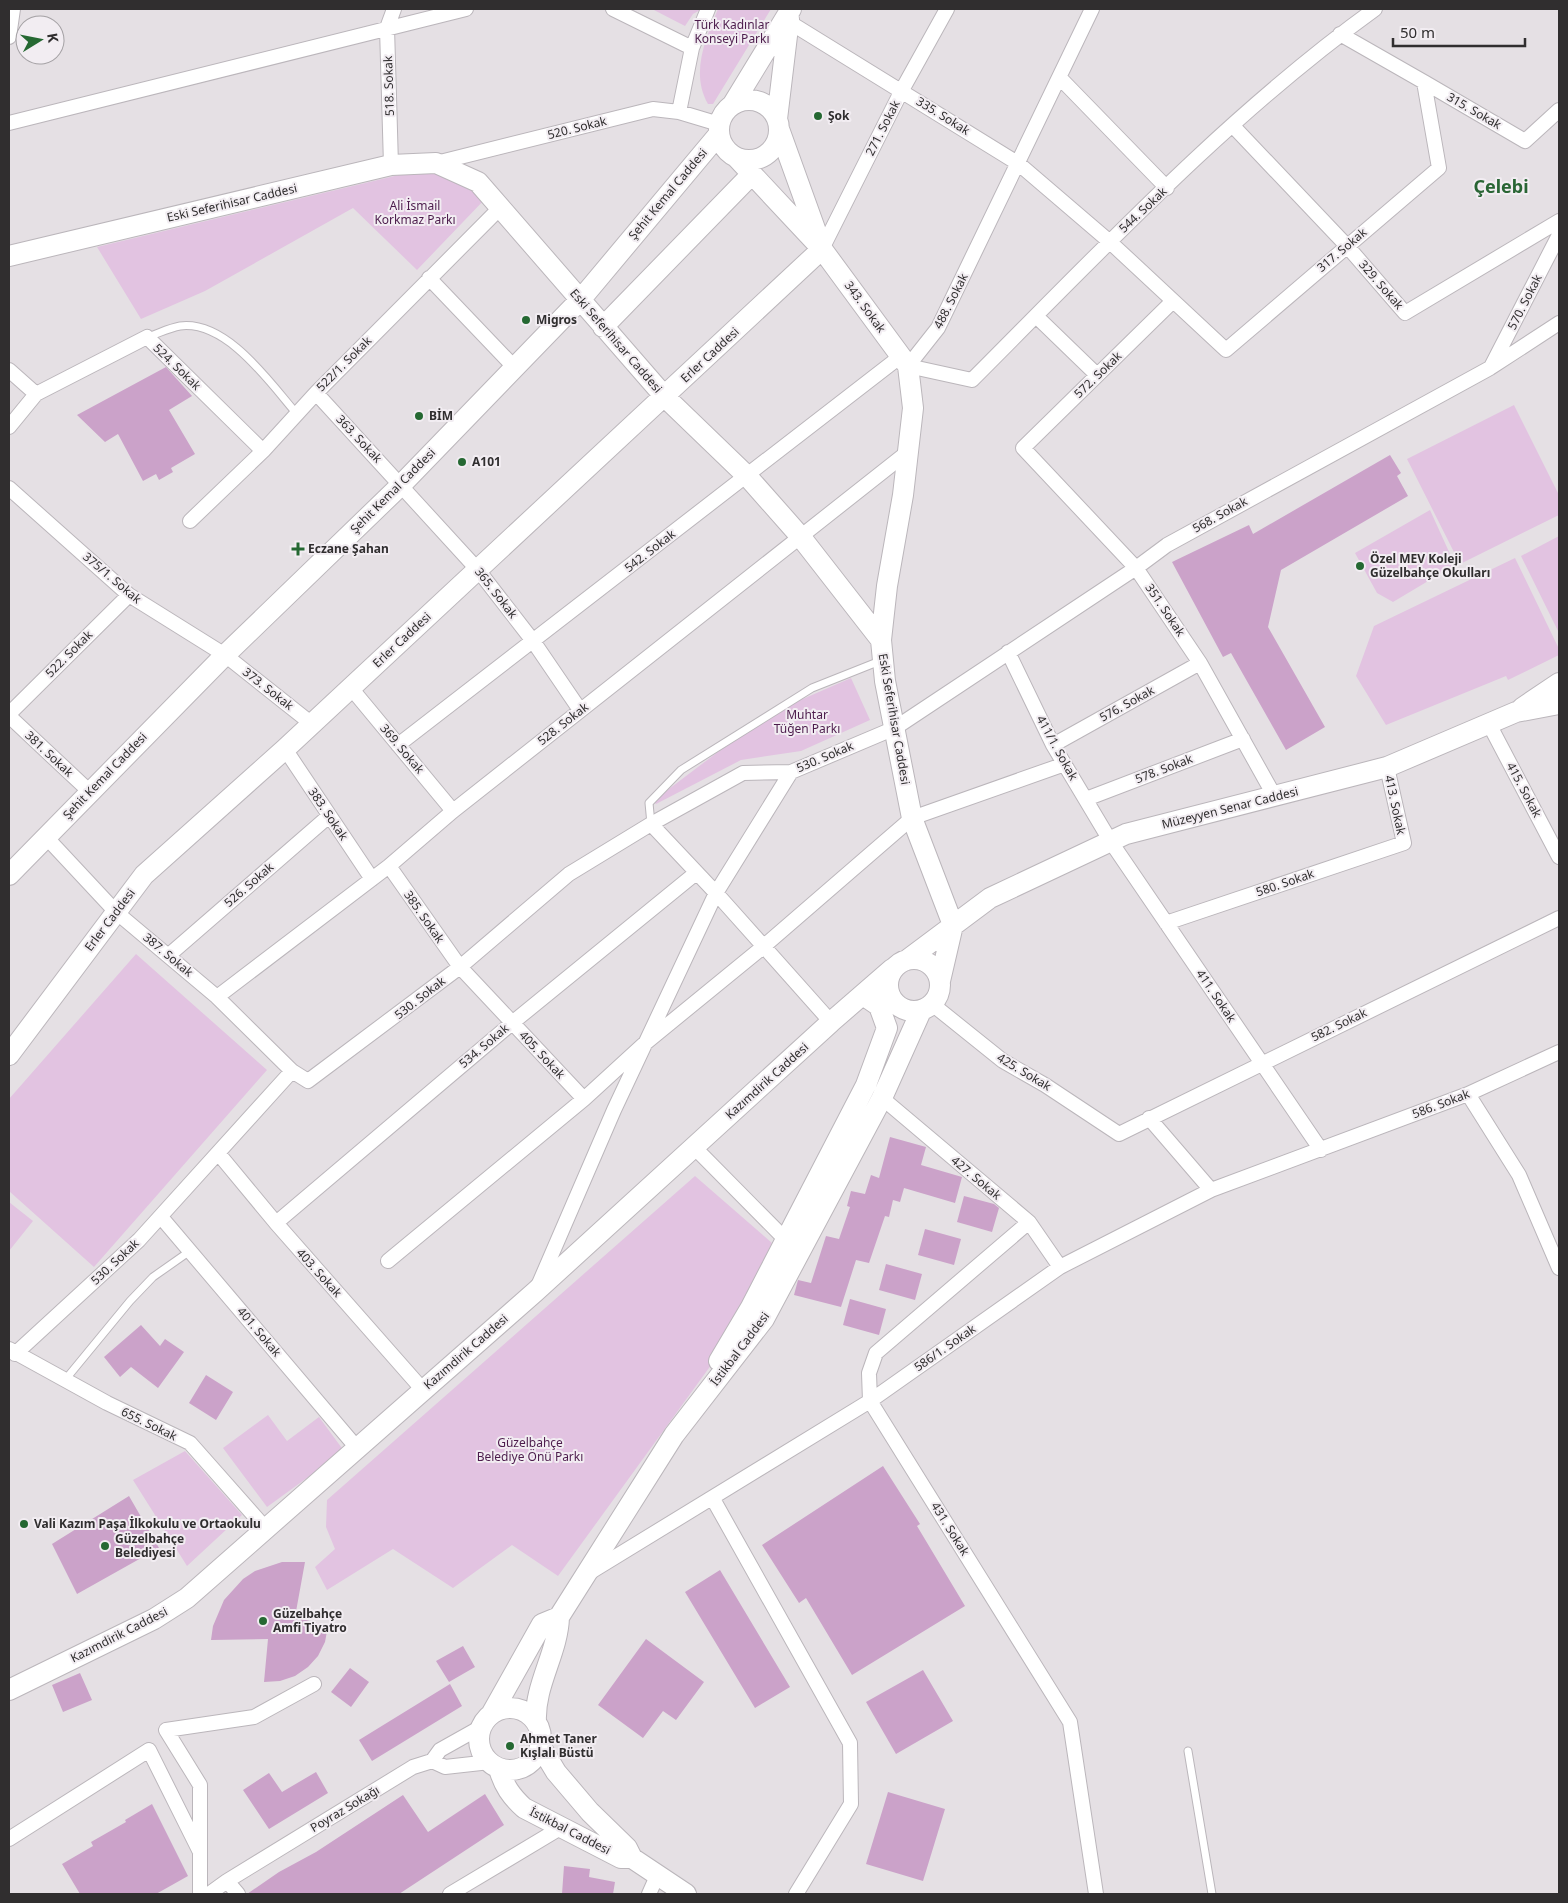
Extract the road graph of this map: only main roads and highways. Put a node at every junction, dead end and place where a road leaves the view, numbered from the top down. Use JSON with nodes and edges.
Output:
{"nodes":[{"id":1,"x":790,"y":13,"type":"edge"},
{"id":2,"x":733,"y":104,"type":"junction"},
{"id":3,"x":778,"y":124,"type":"junction"},
{"id":4,"x":719,"y":129,"type":"junction"},
{"id":5,"x":737,"y":158,"type":"junction"},
{"id":6,"x":752,"y":174,"type":"junction"},
{"id":7,"x":822,"y":249,"type":"junction"},
{"id":8,"x":9,"y":256,"type":"edge"},
{"id":9,"x":581,"y":299,"type":"junction"},
{"id":10,"x":603,"y":326,"type":"junction"},
{"id":11,"x":665,"y":397,"type":"junction"},
{"id":12,"x":881,"y":640,"type":"junction"},
{"id":13,"x":1559,"y":683,"type":"edge"},
{"id":14,"x":1559,"y":704,"type":"edge"},
{"id":15,"x":1516,"y":712,"type":"junction"},
{"id":16,"x":9,"y":875,"type":"edge"},
{"id":17,"x":953,"y":925,"type":"junction"},
{"id":18,"x":900,"y":964,"type":"junction"},
{"id":19,"x":940,"y":981,"type":"junction"},
{"id":20,"x":863,"y":995,"type":"junction"},
{"id":21,"x":895,"y":1004,"type":"junction"},
{"id":22,"x":926,"y":1008,"type":"junction"},
{"id":23,"x":887,"y":1028,"type":"junction"},
{"id":24,"x":9,"y":1055,"type":"edge"},
{"id":25,"x":674,"y":1435,"type":"junction"},
{"id":26,"x":559,"y":1617,"type":"junction"},
{"id":27,"x":9,"y":1690,"type":"edge"},
{"id":28,"x":487,"y":1720,"type":"junction"},
{"id":29,"x":536,"y":1722,"type":"junction"},
{"id":30,"x":541,"y":1747,"type":"junction"},
{"id":31,"x":495,"y":1766,"type":"junction"},
{"id":32,"x":632,"y":1858,"type":"junction"},
{"id":33,"x":686,"y":1894,"type":"edge"}],
"edges":[{"from":1,"to":2,"type":"main road"},
{"from":1,"to":3,"type":"main road"},
{"from":2,"to":3,"type":"main road"},
{"from":2,"to":4,"type":"main road"},
{"from":3,"to":5,"type":"main road"},
{"from":3,"to":7,"type":"main road"},
{"from":4,"to":5,"type":"main road"},
{"from":4,"to":9,"type":"main road","name":"Şehit Kemal Caddesi"},
{"from":5,"to":6,"type":"main road"},
{"from":6,"to":7,"type":"main road"},
{"from":6,"to":10,"type":"main road"},
{"from":7,"to":11,"type":"main road","name":"Erler Caddesi"},
{"from":7,"to":12,"type":"main road","name":"343. Sokak"},
{"from":8,"to":9,"type":"main road","name":"Eski Seferihisar Caddesi"},
{"from":9,"to":10,"type":"main road","name":"Eski Seferihisar Caddesi"},
{"from":9,"to":16,"type":"main road","name":"Şehit Kemal Caddesi"},
{"from":10,"to":11,"type":"main road","name":"Eski Seferihisar Caddesi"},
{"from":11,"to":12,"type":"main road","name":"Eski Seferihisar Caddesi"},
{"from":11,"to":24,"type":"main road","name":"Erler Caddesi"},
{"from":12,"to":17,"type":"main road","name":"Eski Seferihisar Caddesi"},
{"from":13,"to":15,"type":"main road","name":"Müzeyyen Senar Caddesi"},
{"from":14,"to":15,"type":"main road","name":"Müzeyyen Senar Caddesi"},
{"from":15,"to":17,"type":"main road","name":"Müzeyyen Senar Caddesi"},
{"from":17,"to":18,"type":"main road","name":"Müzeyyen Senar Caddesi"},
{"from":17,"to":19,"type":"main road"},
{"from":18,"to":19,"type":"main road"},
{"from":18,"to":20,"type":"main road","name":"Kazımdirik Caddesi"},
{"from":18,"to":21,"type":"main road"},
{"from":19,"to":22,"type":"main road"},
{"from":20,"to":23,"type":"main road"},
{"from":20,"to":27,"type":"main road","name":"Kazımdirik Caddesi"},
{"from":21,"to":22,"type":"main road"},
{"from":21,"to":23,"type":"main road"},
{"from":22,"to":25,"type":"main road","name":"İstikbal Caddesi"},
{"from":23,"to":25,"type":"main road"},
{"from":25,"to":26,"type":"main road","name":"İstikbal Caddesi"},
{"from":26,"to":28,"type":"main road","name":"İstikbal Caddesi"},
{"from":26,"to":29,"type":"main road","name":"İstikbal Caddesi"},
{"from":28,"to":29,"type":"main road"},
{"from":28,"to":31,"type":"main road"},
{"from":29,"to":30,"type":"main road"},
{"from":30,"to":31,"type":"main road"},
{"from":30,"to":32,"type":"main road","name":"İstikbal Caddesi"},
{"from":31,"to":32,"type":"main road","name":"İstikbal Caddesi"},
{"from":32,"to":33,"type":"main road","name":"İstikbal Caddesi"}]}
